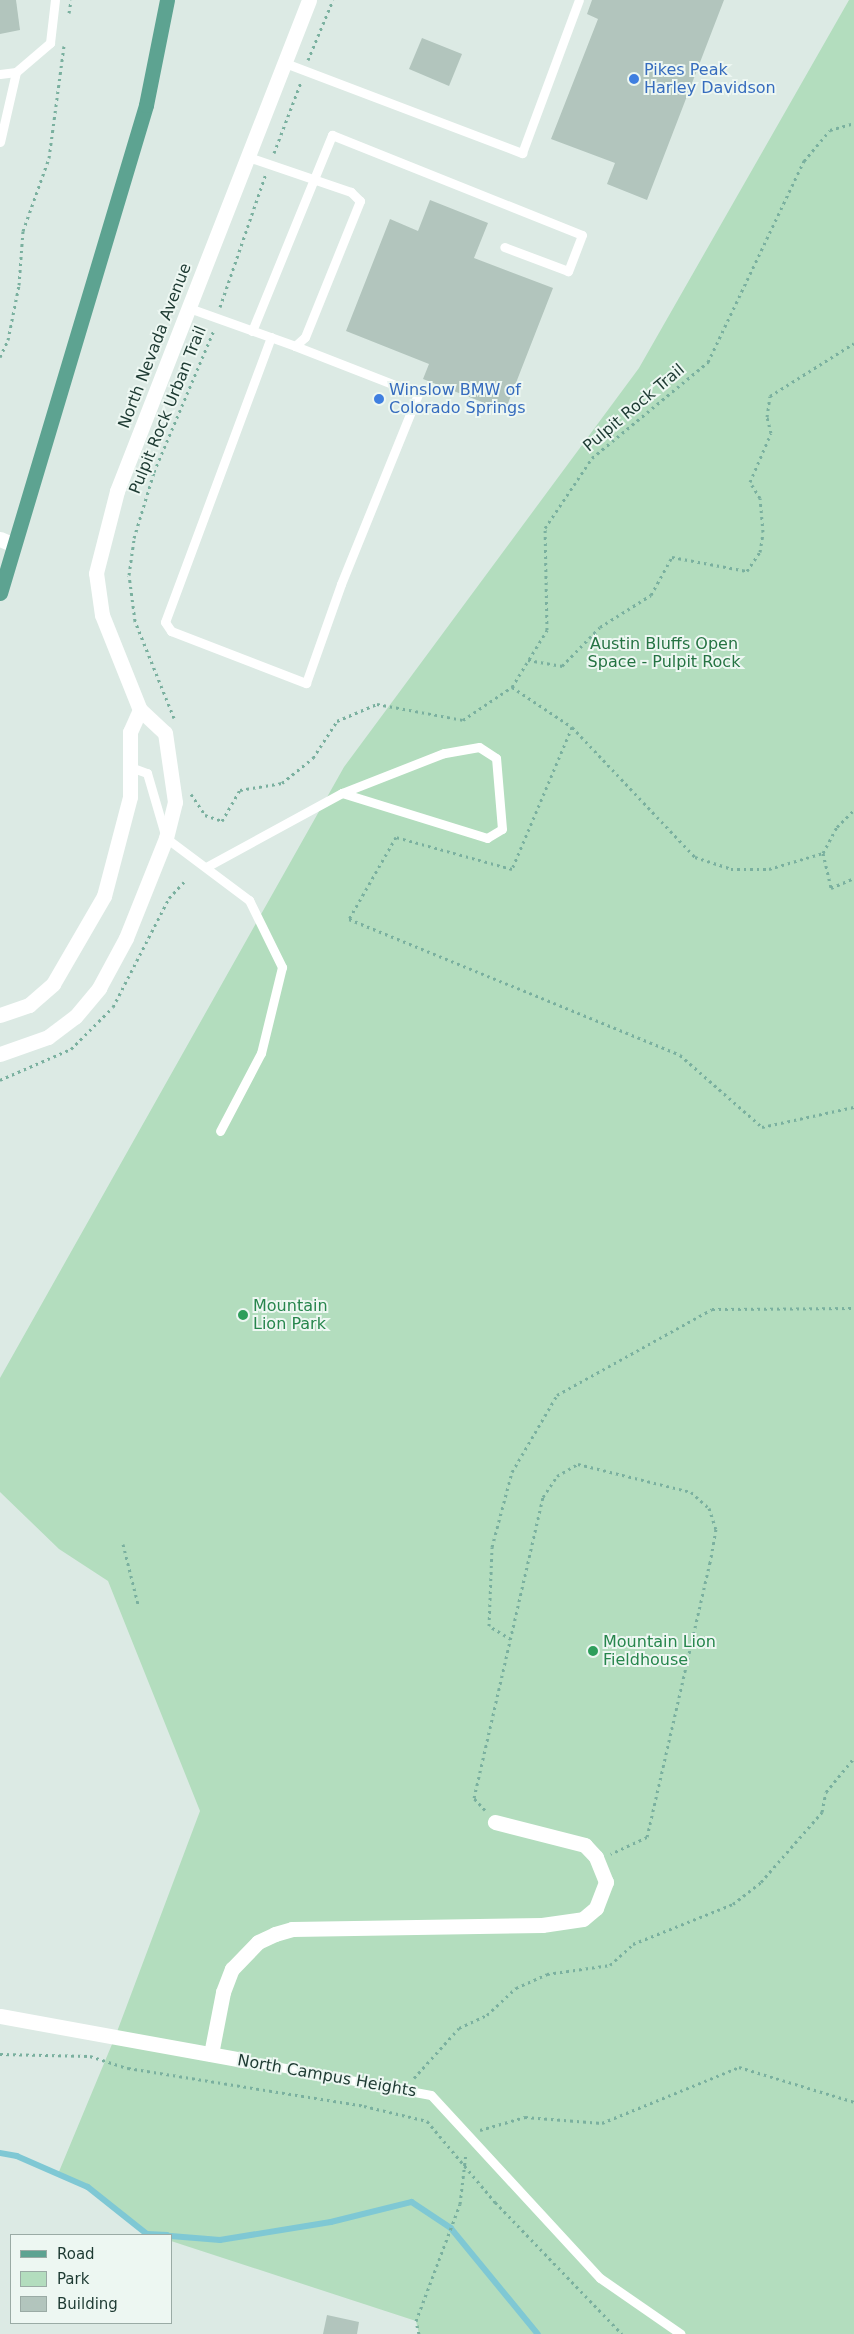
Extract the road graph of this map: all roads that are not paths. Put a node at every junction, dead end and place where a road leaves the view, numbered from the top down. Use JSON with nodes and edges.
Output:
{"nodes":[{"id":1,"x":55,"y":0,"type":"edge"},
{"id":2,"x":167,"y":0,"type":"edge"},
{"id":3,"x":310,"y":0,"type":"edge"},
{"id":4,"x":579,"y":0,"type":"edge"},
{"id":5,"x":285,"y":63,"type":"junction"},
{"id":6,"x":16,"y":72,"type":"junction"},
{"id":7,"x":0,"y":74,"type":"edge"},
{"id":8,"x":0,"y":142,"type":"edge"},
{"id":9,"x":248,"y":157,"type":"junction"},
{"id":10,"x":314,"y":179,"type":"junction"},
{"id":11,"x":504,"y":247,"type":"dead end"},
{"id":12,"x":189,"y":308,"type":"junction"},
{"id":13,"x":252,"y":331,"type":"junction"},
{"id":14,"x":271,"y":337,"type":"junction"},
{"id":15,"x":295,"y":346,"type":"junction"},
{"id":16,"x":7,"y":542,"type":"edge"},
{"id":17,"x":0,"y":593,"type":"edge"},
{"id":18,"x":140,"y":710,"type":"junction"},
{"id":19,"x":133,"y":768,"type":"junction"},
{"id":20,"x":342,"y":793,"type":"junction"},
{"id":21,"x":166,"y":838,"type":"junction"},
{"id":22,"x":208,"y":866,"type":"junction"},
{"id":23,"x":0,"y":1015,"type":"edge"},
{"id":24,"x":0,"y":1054,"type":"edge"},
{"id":25,"x":220,"y":1131,"type":"dead end"},
{"id":26,"x":495,"y":1822,"type":"road end"},
{"id":27,"x":0,"y":2016,"type":"edge"},
{"id":28,"x":210,"y":2054,"type":"junction"},
{"id":29,"x":242,"y":2060,"type":"joint"},
{"id":30,"x":680,"y":2334,"type":"edge"}],
"edges":[{"from":1,"to":6,"type":"lane"},
{"from":2,"to":16,"type":"main road"},
{"from":3,"to":5,"type":"main road","name":"North Nevada Avenue"},
{"from":4,"to":5,"type":"lane"},
{"from":5,"to":9,"type":"main road","name":"North Nevada Avenue"},
{"from":6,"to":7,"type":"lane"},
{"from":6,"to":8,"type":"lane"},
{"from":9,"to":10,"type":"lane"},
{"from":9,"to":12,"type":"main road","name":"North Nevada Avenue"},
{"from":10,"to":11,"type":"lane"},
{"from":10,"to":13,"type":"lane"},
{"from":10,"to":15,"type":"lane"},
{"from":12,"to":13,"type":"lane"},
{"from":12,"to":18,"type":"main road","name":"North Nevada Avenue"},
{"from":13,"to":14,"type":"lane"},
{"from":14,"to":15,"type":"lane"},
{"from":14,"to":15,"type":"lane"},
{"from":16,"to":17,"type":"main road"},
{"from":18,"to":19,"type":"main road"},
{"from":18,"to":21,"type":"main road","name":"North Nevada Avenue"},
{"from":19,"to":21,"type":"lane"},
{"from":19,"to":23,"type":"main road"},
{"from":20,"to":20,"type":"lane"},
{"from":20,"to":22,"type":"lane"},
{"from":21,"to":22,"type":"lane"},
{"from":21,"to":24,"type":"main road","name":"North Nevada Avenue"},
{"from":22,"to":25,"type":"lane"},
{"from":26,"to":28,"type":"main road"},
{"from":27,"to":28,"type":"main road","name":"North Campus Heights"},
{"from":28,"to":29,"type":"main road","name":"North Campus Heights"},
{"from":29,"to":30,"type":"lane","name":"North Campus Heights"}]}
